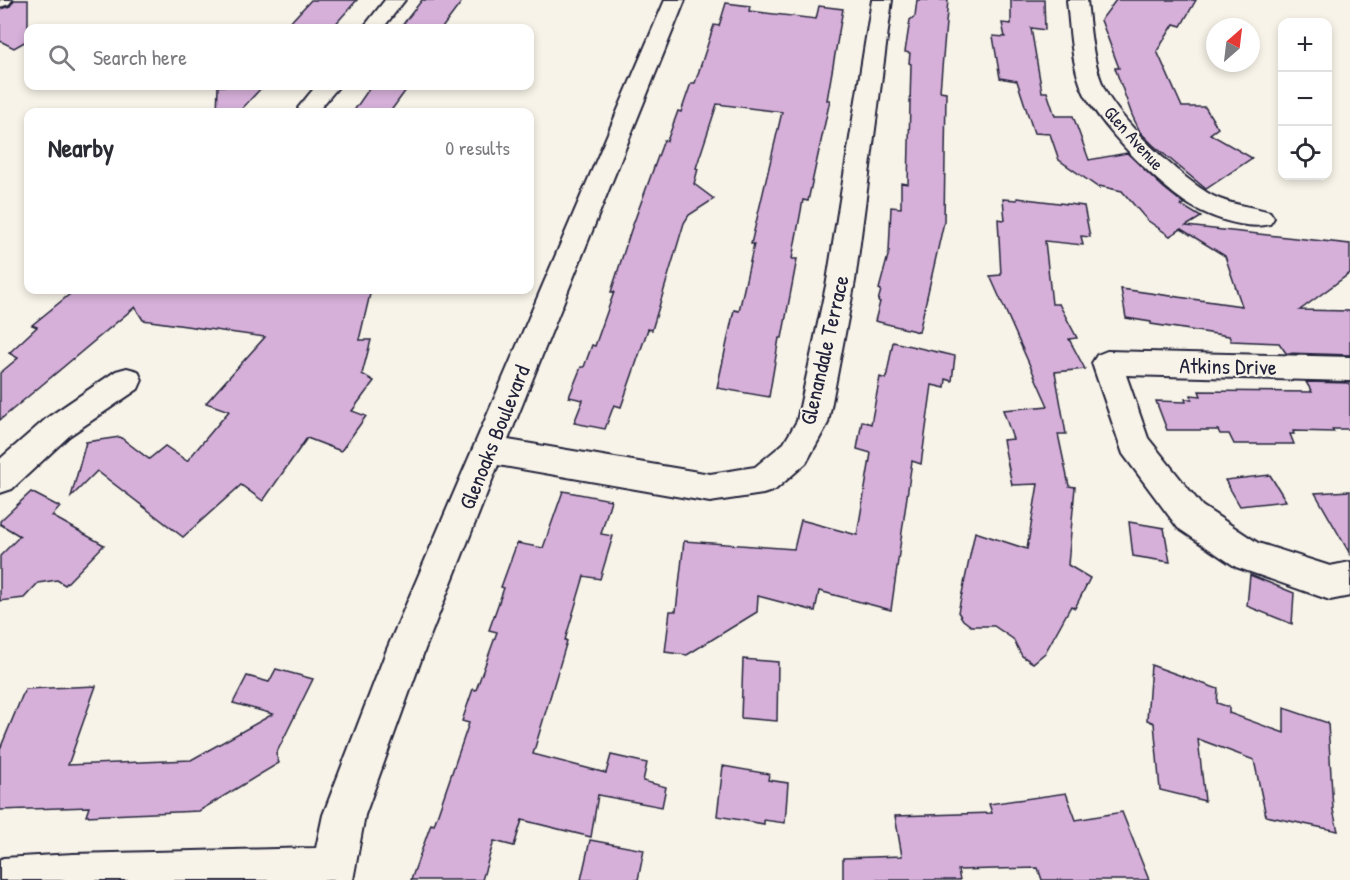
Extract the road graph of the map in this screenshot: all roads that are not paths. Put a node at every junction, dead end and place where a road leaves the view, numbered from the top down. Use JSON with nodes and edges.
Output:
{"nodes":[{"id":1,"x":395,"y":0,"type":"edge"},
{"id":2,"x":675,"y":0,"type":"edge"},
{"id":3,"x":882,"y":0,"type":"edge"},
{"id":4,"x":1077,"y":0,"type":"edge"},
{"id":5,"x":376,"y":24,"type":"edge"},
{"id":6,"x":325,"y":90,"type":"edge"},
{"id":7,"x":309,"y":108,"type":"dead end"},
{"id":8,"x":1261,"y":219,"type":"dead end"},
{"id":9,"x":1350,"y":369,"type":"edge"},
{"id":10,"x":127,"y":380,"type":"dead end"},
{"id":11,"x":489,"y":450,"type":"junction"},
{"id":12,"x":0,"y":479,"type":"edge"},
{"id":13,"x":1350,"y":579,"type":"edge"},
{"id":14,"x":332,"y":875,"type":"edge"},
{"id":15,"x":3,"y":880,"type":"edge"}],
"edges":[{"from":1,"to":5,"type":"street"},
{"from":2,"to":11,"type":"street","name":"Glenoaks Boulevard"},
{"from":3,"to":11,"type":"street","name":"Glenandale Terrace"},
{"from":4,"to":8,"type":"street","name":"Glen Avenue"},
{"from":6,"to":7,"type":"street"},
{"from":9,"to":13,"type":"street","name":"Atkins Drive"},
{"from":10,"to":12,"type":"street"},
{"from":11,"to":14,"type":"street","name":"Glenoaks Boulevard"},
{"from":14,"to":15,"type":"street"}]}
